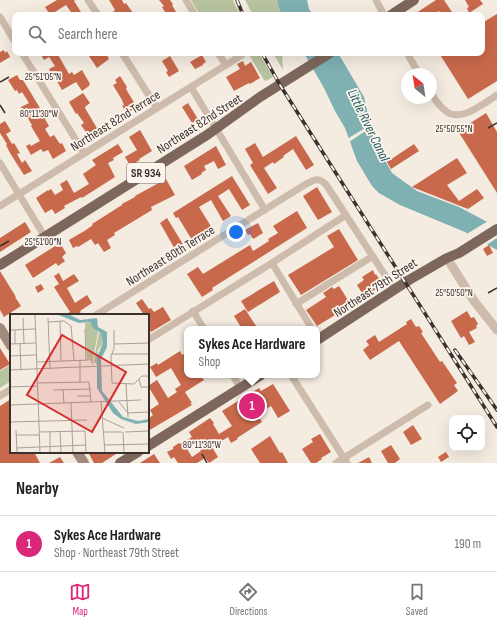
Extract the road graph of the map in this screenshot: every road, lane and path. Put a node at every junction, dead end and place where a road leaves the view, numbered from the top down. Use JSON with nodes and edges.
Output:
{"nodes":[{"id":1,"x":88,"y":0,"type":"edge"},
{"id":2,"x":186,"y":0,"type":"edge"},
{"id":3,"x":376,"y":0,"type":"edge"},
{"id":4,"x":414,"y":0,"type":"edge"},
{"id":5,"x":96,"y":12,"type":"edge"},
{"id":6,"x":193,"y":12,"type":"edge"},
{"id":7,"x":382,"y":12,"type":"edge"},
{"id":8,"x":396,"y":12,"type":"edge"},
{"id":9,"x":0,"y":18,"type":"edge"},
{"id":10,"x":12,"y":37,"type":"edge"},
{"id":11,"x":24,"y":56,"type":"edge"},
{"id":12,"x":124,"y":56,"type":"edge"},
{"id":13,"x":220,"y":56,"type":"edge"},
{"id":14,"x":240,"y":56,"type":"edge"},
{"id":15,"x":325,"y":56,"type":"edge"},
{"id":16,"x":408,"y":56,"type":"edge"},
{"id":17,"x":226,"y":65,"type":"junction"},
{"id":18,"x":415,"y":68,"type":"edge"},
{"id":19,"x":191,"y":87,"type":"junction"},
{"id":20,"x":497,"y":95,"type":"edge"},
{"id":21,"x":437,"y":101,"type":"edge"},
{"id":22,"x":157,"y":108,"type":"junction"},
{"id":23,"x":216,"y":129,"type":"junction"},
{"id":24,"x":84,"y":153,"type":"junction"},
{"id":25,"x":0,"y":163,"type":"edge"},
{"id":26,"x":19,"y":194,"type":"junction"},
{"id":27,"x":0,"y":206,"type":"edge"},
{"id":28,"x":265,"y":210,"type":"junction"},
{"id":29,"x":346,"y":215,"type":"junction"},
{"id":30,"x":496,"y":225,"type":"edge"},
{"id":31,"x":45,"y":237,"type":"junction"},
{"id":32,"x":372,"y":256,"type":"junction"},
{"id":33,"x":446,"y":258,"type":"junction"},
{"id":34,"x":272,"y":263,"type":"junction"},
{"id":35,"x":0,"y":265,"type":"edge"},
{"id":36,"x":394,"y":289,"type":"junction"},
{"id":37,"x":296,"y":304,"type":"junction"},
{"id":38,"x":193,"y":311,"type":"junction"},
{"id":39,"x":98,"y":314,"type":"edge"},
{"id":40,"x":202,"y":326,"type":"edge"},
{"id":41,"x":310,"y":326,"type":"edge"},
{"id":42,"x":0,"y":328,"type":"edge"},
{"id":43,"x":497,"y":330,"type":"edge"},
{"id":44,"x":320,"y":336,"type":"edge"},
{"id":45,"x":149,"y":339,"type":"edge"},
{"id":46,"x":10,"y":344,"type":"edge"},
{"id":47,"x":235,"y":378,"type":"edge"},
{"id":48,"x":256,"y":378,"type":"edge"},
{"id":49,"x":293,"y":378,"type":"edge"},
{"id":50,"x":240,"y":388,"type":"junction"},
{"id":51,"x":10,"y":390,"type":"edge"},
{"id":52,"x":0,"y":396,"type":"edge"},
{"id":53,"x":428,"y":405,"type":"dead end"},
{"id":54,"x":149,"y":445,"type":"edge"},
{"id":55,"x":78,"y":453,"type":"edge"},
{"id":56,"x":136,"y":453,"type":"edge"},
{"id":57,"x":346,"y":460,"type":"edge"},
{"id":58,"x":84,"y":463,"type":"edge"},
{"id":59,"x":120,"y":463,"type":"edge"},
{"id":60,"x":336,"y":463,"type":"edge"}],
"edges":[{"from":1,"to":5,"type":"street"},
{"from":2,"to":6,"type":"street"},
{"from":3,"to":7,"type":"street"},
{"from":4,"to":8,"type":"main road"},
{"from":9,"to":10,"type":"street"},
{"from":11,"to":24,"type":"street"},
{"from":12,"to":22,"type":"street"},
{"from":13,"to":17,"type":"street"},
{"from":14,"to":17,"type":"street","name":"Northeast 82nd Terrace"},
{"from":15,"to":23,"type":"main road","name":"Northeast 82nd Street","number":"SR 934"},
{"from":16,"to":18,"type":"street"},
{"from":17,"to":19,"type":"street","name":"Northeast 82nd Terrace"},
{"from":19,"to":22,"type":"street","name":"Northeast 82nd Terrace"},
{"from":19,"to":23,"type":"street"},
{"from":20,"to":21,"type":"street"},
{"from":22,"to":24,"type":"street","name":"Northeast 82nd Terrace"},
{"from":23,"to":28,"type":"street"},
{"from":23,"to":31,"type":"main road","name":"Northeast 82nd Street","number":"SR 934"},
{"from":24,"to":26,"type":"street","name":"Northeast 82nd Terrace"},
{"from":25,"to":26,"type":"street"},
{"from":26,"to":27,"type":"street","name":"Northeast 82nd Terrace"},
{"from":26,"to":31,"type":"street"},
{"from":28,"to":29,"type":"street","name":"Northeast 80th Terrace"},
{"from":28,"to":39,"type":"street","name":"Northeast 80th Terrace"},
{"from":29,"to":32,"type":"street"},
{"from":29,"to":34,"type":"street"},
{"from":30,"to":33,"type":"main road","name":"Northeast 79th Street"},
{"from":31,"to":35,"type":"main road","name":"Northeast 82nd Street","number":"SR 934"},
{"from":32,"to":36,"type":"street"},
{"from":32,"to":37,"type":"street"},
{"from":33,"to":36,"type":"main road","name":"Northeast 79th Street"},
{"from":33,"to":43,"type":"street"},
{"from":34,"to":37,"type":"street"},
{"from":34,"to":38,"type":"street"},
{"from":36,"to":44,"type":"main road","name":"Northeast 79th Street"},
{"from":37,"to":41,"type":"street"},
{"from":38,"to":40,"type":"street"},
{"from":38,"to":45,"type":"street"},
{"from":42,"to":46,"type":"main road"},
{"from":47,"to":50,"type":"street"},
{"from":48,"to":50,"type":"main road"},
{"from":49,"to":57,"type":"street"},
{"from":50,"to":54,"type":"main road"},
{"from":51,"to":52,"type":"street"},
{"from":53,"to":57,"type":"street"},
{"from":55,"to":58,"type":"main road"},
{"from":56,"to":59,"type":"main road"},
{"from":57,"to":60,"type":"street"}]}
